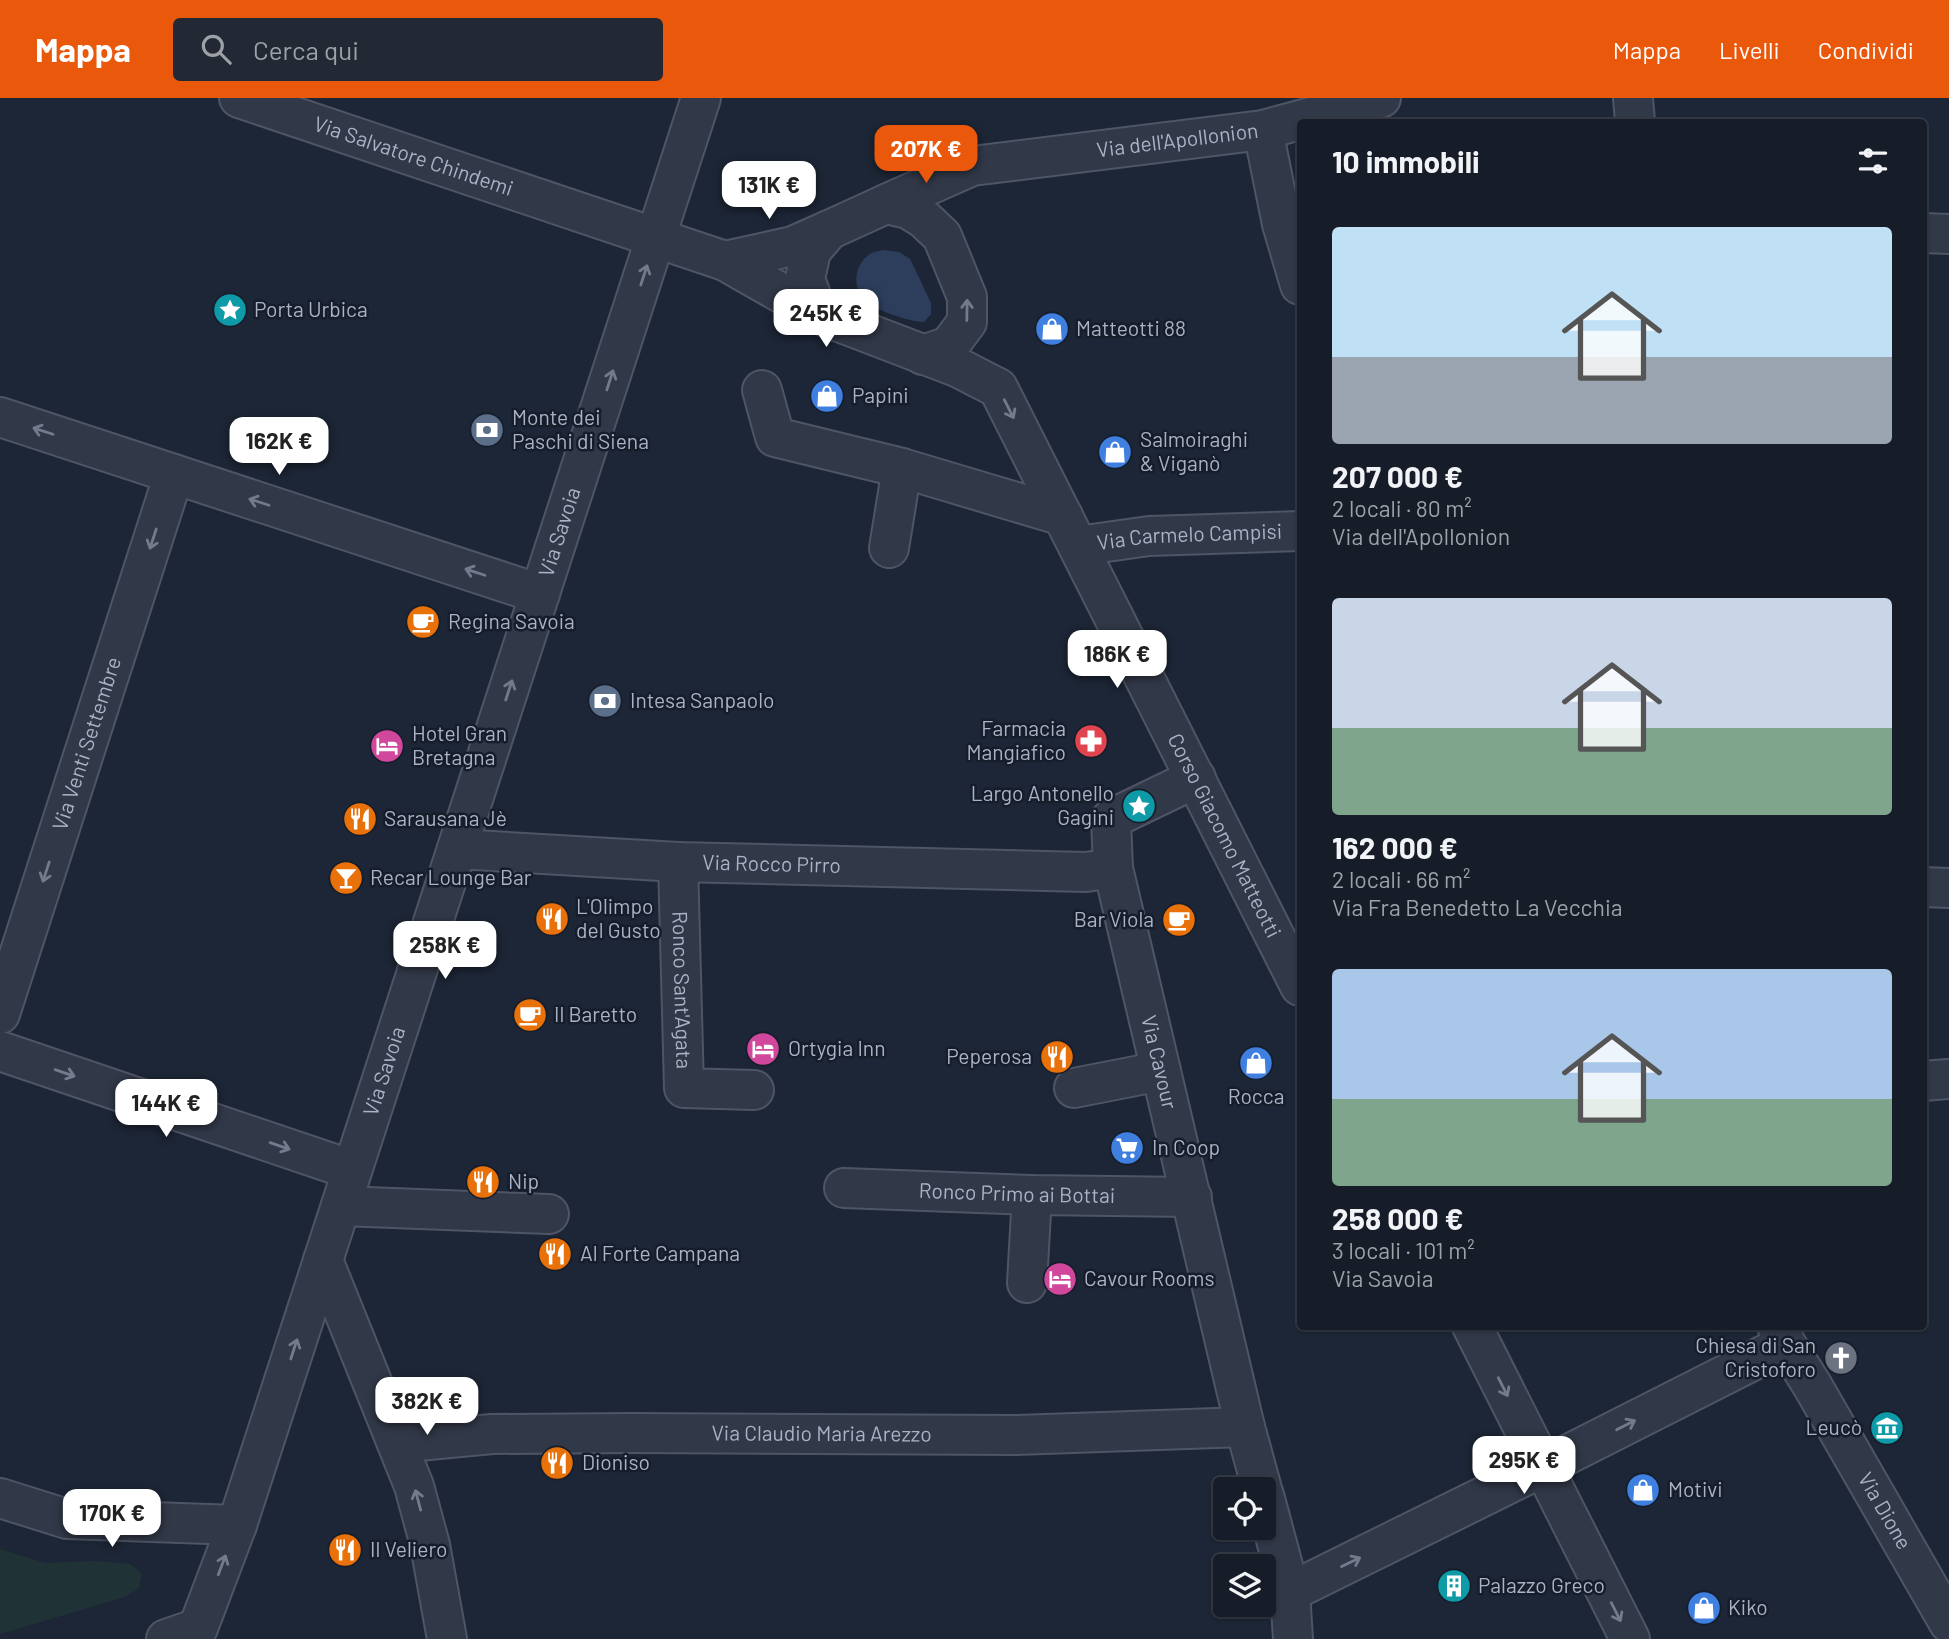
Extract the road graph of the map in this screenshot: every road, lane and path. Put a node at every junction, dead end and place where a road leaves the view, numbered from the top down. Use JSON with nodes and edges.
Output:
{"nodes":[{"id":1,"x":239,"y":98,"type":"edge"},
{"id":2,"x":701,"y":98,"type":"edge"},
{"id":3,"x":1381,"y":98,"type":"edge"},
{"id":4,"x":1633,"y":98,"type":"edge"},
{"id":5,"x":303,"y":109,"type":"edge"},
{"id":6,"x":1304,"y":119,"type":"edge"},
{"id":7,"x":1635,"y":119,"type":"edge"},
{"id":8,"x":1297,"y":121,"type":"edge"},
{"id":9,"x":1263,"y":130,"type":"junction"},
{"id":10,"x":886,"y":204,"type":"junction"},
{"id":11,"x":829,"y":230,"type":"junction"},
{"id":12,"x":1927,"y":233,"type":"edge"},
{"id":13,"x":1949,"y":234,"type":"edge"},
{"id":14,"x":656,"y":238,"type":"junction"},
{"id":15,"x":725,"y":261,"type":"junction"},
{"id":16,"x":1297,"y":275,"type":"edge"},
{"id":17,"x":818,"y":314,"type":"junction"},
{"id":18,"x":923,"y":355,"type":"junction"},
{"id":19,"x":762,"y":390,"type":"dead end"},
{"id":20,"x":0,"y":417,"type":"edge"},
{"id":21,"x":902,"y":468,"type":"junction"},
{"id":22,"x":174,"y":474,"type":"junction"},
{"id":23,"x":1070,"y":531,"type":"junction"},
{"id":24,"x":1297,"y":531,"type":"edge"},
{"id":25,"x":889,"y":548,"type":"dead end"},
{"id":26,"x":540,"y":594,"type":"junction"},
{"id":27,"x":1196,"y":778,"type":"junction"},
{"id":28,"x":457,"y":849,"type":"junction"},
{"id":29,"x":678,"y":862,"type":"junction"},
{"id":30,"x":1104,"y":874,"type":"junction"},
{"id":31,"x":1927,"y":887,"type":"edge"},
{"id":32,"x":1949,"y":888,"type":"edge"},
{"id":33,"x":1297,"y":976,"type":"edge"},
{"id":34,"x":0,"y":1014,"type":"edge"},
{"id":35,"x":0,"y":1051,"type":"edge"},
{"id":36,"x":1161,"y":1071,"type":"junction"},
{"id":37,"x":1949,"y":1079,"type":"edge"},
{"id":38,"x":1927,"y":1081,"type":"edge"},
{"id":39,"x":1074,"y":1088,"type":"dead end"},
{"id":40,"x":754,"y":1090,"type":"dead end"},
{"id":41,"x":352,"y":1170,"type":"junction"},
{"id":42,"x":844,"y":1188,"type":"dead end"},
{"id":43,"x":1032,"y":1195,"type":"junction"},
{"id":44,"x":1192,"y":1197,"type":"junction"},
{"id":45,"x":341,"y":1206,"type":"junction"},
{"id":46,"x":550,"y":1214,"type":"dead end"},
{"id":47,"x":323,"y":1260,"type":"junction"},
{"id":48,"x":1027,"y":1283,"type":"dead end"},
{"id":49,"x":1474,"y":1330,"type":"edge"},
{"id":50,"x":1781,"y":1335,"type":"edge"},
{"id":51,"x":1245,"y":1427,"type":"junction"},
{"id":52,"x":397,"y":1443,"type":"junction"},
{"id":53,"x":1543,"y":1468,"type":"junction"},
{"id":54,"x":1259,"y":1477,"type":"edge"},
{"id":55,"x":0,"y":1498,"type":"edge"},
{"id":56,"x":237,"y":1525,"type":"junction"},
{"id":57,"x":1276,"y":1540,"type":"edge"},
{"id":58,"x":1290,"y":1592,"type":"junction"},
{"id":59,"x":1946,"y":1608,"type":"edge"},
{"id":60,"x":182,"y":1634,"type":"edge"},
{"id":61,"x":447,"y":1639,"type":"edge"},
{"id":62,"x":1293,"y":1639,"type":"edge"},
{"id":63,"x":1630,"y":1639,"type":"edge"}],
"edges":[{"from":1,"to":5,"type":"street","name":"Via Salvatore Chindemi"},
{"from":2,"to":14,"type":"street","name":"Via Savoia"},
{"from":3,"to":6,"type":"street","name":"Via dell'Apollonion"},
{"from":4,"to":7,"type":"street"},
{"from":5,"to":14,"type":"street","name":"Via Salvatore Chindemi"},
{"from":8,"to":9,"type":"street","name":"Via dell'Apollonion"},
{"from":9,"to":10,"type":"street","name":"Via dell'Apollonion"},
{"from":9,"to":16,"type":"street"},
{"from":10,"to":11,"type":"street"},
{"from":18,"to":10,"type":"street","one_way":true},
{"from":11,"to":15,"type":"street"},
{"from":11,"to":17,"type":"street"},
{"from":12,"to":13,"type":"street"},
{"from":14,"to":15,"type":"street","name":"Via Salvatore Chindemi"},
{"from":26,"to":14,"type":"street","name":"Via Savoia","one_way":true},
{"from":15,"to":17,"type":"street","name":"Via Salvatore Chindemi"},
{"from":17,"to":18,"type":"street"},
{"from":18,"to":23,"type":"street","name":"Corso Giacomo Matteotti","one_way":true},
{"from":19,"to":21,"type":"street"},
{"from":22,"to":20,"type":"street","one_way":true},
{"from":21,"to":23,"type":"street"},
{"from":21,"to":25,"type":"street"},
{"from":26,"to":22,"type":"street","one_way":true},
{"from":22,"to":34,"type":"street","name":"Via Venti Settembre","one_way":true},
{"from":23,"to":24,"type":"street","name":"Via Carmelo Campisi"},
{"from":23,"to":27,"type":"street","name":"Corso Giacomo Matteotti"},
{"from":28,"to":26,"type":"street","name":"Via Savoia","one_way":true},
{"from":27,"to":30,"type":"street","name":"Via Cavour"},
{"from":27,"to":33,"type":"street","name":"Corso Giacomo Matteotti"},
{"from":28,"to":29,"type":"street","name":"Via Rocco Pirro"},
{"from":28,"to":41,"type":"street","name":"Via Savoia"},
{"from":29,"to":30,"type":"street","name":"Via Rocco Pirro"},
{"from":29,"to":40,"type":"street","name":"Ronco Sant'Agata"},
{"from":30,"to":36,"type":"street","name":"Via Cavour"},
{"from":31,"to":32,"type":"street"},
{"from":35,"to":41,"type":"street","one_way":true},
{"from":36,"to":39,"type":"street"},
{"from":36,"to":44,"type":"street","name":"Via Cavour"},
{"from":37,"to":38,"type":"street"},
{"from":41,"to":45,"type":"street","name":"Via Savoia"},
{"from":42,"to":43,"type":"street","name":"Ronco Primo ai Bottai"},
{"from":43,"to":44,"type":"street","name":"Ronco Primo ai Bottai"},
{"from":43,"to":48,"type":"street"},
{"from":44,"to":51,"type":"street","name":"Via Cavour"},
{"from":45,"to":46,"type":"street"},
{"from":45,"to":47,"type":"street","name":"Via Savoia"},
{"from":47,"to":52,"type":"street"},
{"from":56,"to":47,"type":"street","name":"Via Savoia","one_way":true},
{"from":49,"to":53,"type":"street","one_way":true},
{"from":53,"to":50,"type":"street","one_way":true},
{"from":50,"to":59,"type":"street","name":"Via Dione"},
{"from":51,"to":52,"type":"street","name":"Via Claudio Maria Arezzo"},
{"from":51,"to":54,"type":"street","name":"Via Cavour"},
{"from":61,"to":52,"type":"street","one_way":true},
{"from":58,"to":53,"type":"street","one_way":true},
{"from":53,"to":63,"type":"street","one_way":true},
{"from":55,"to":56,"type":"street"},
{"from":60,"to":56,"type":"street","name":"Via Savoia","one_way":true},
{"from":57,"to":58,"type":"street"},
{"from":58,"to":62,"type":"street"}]}
